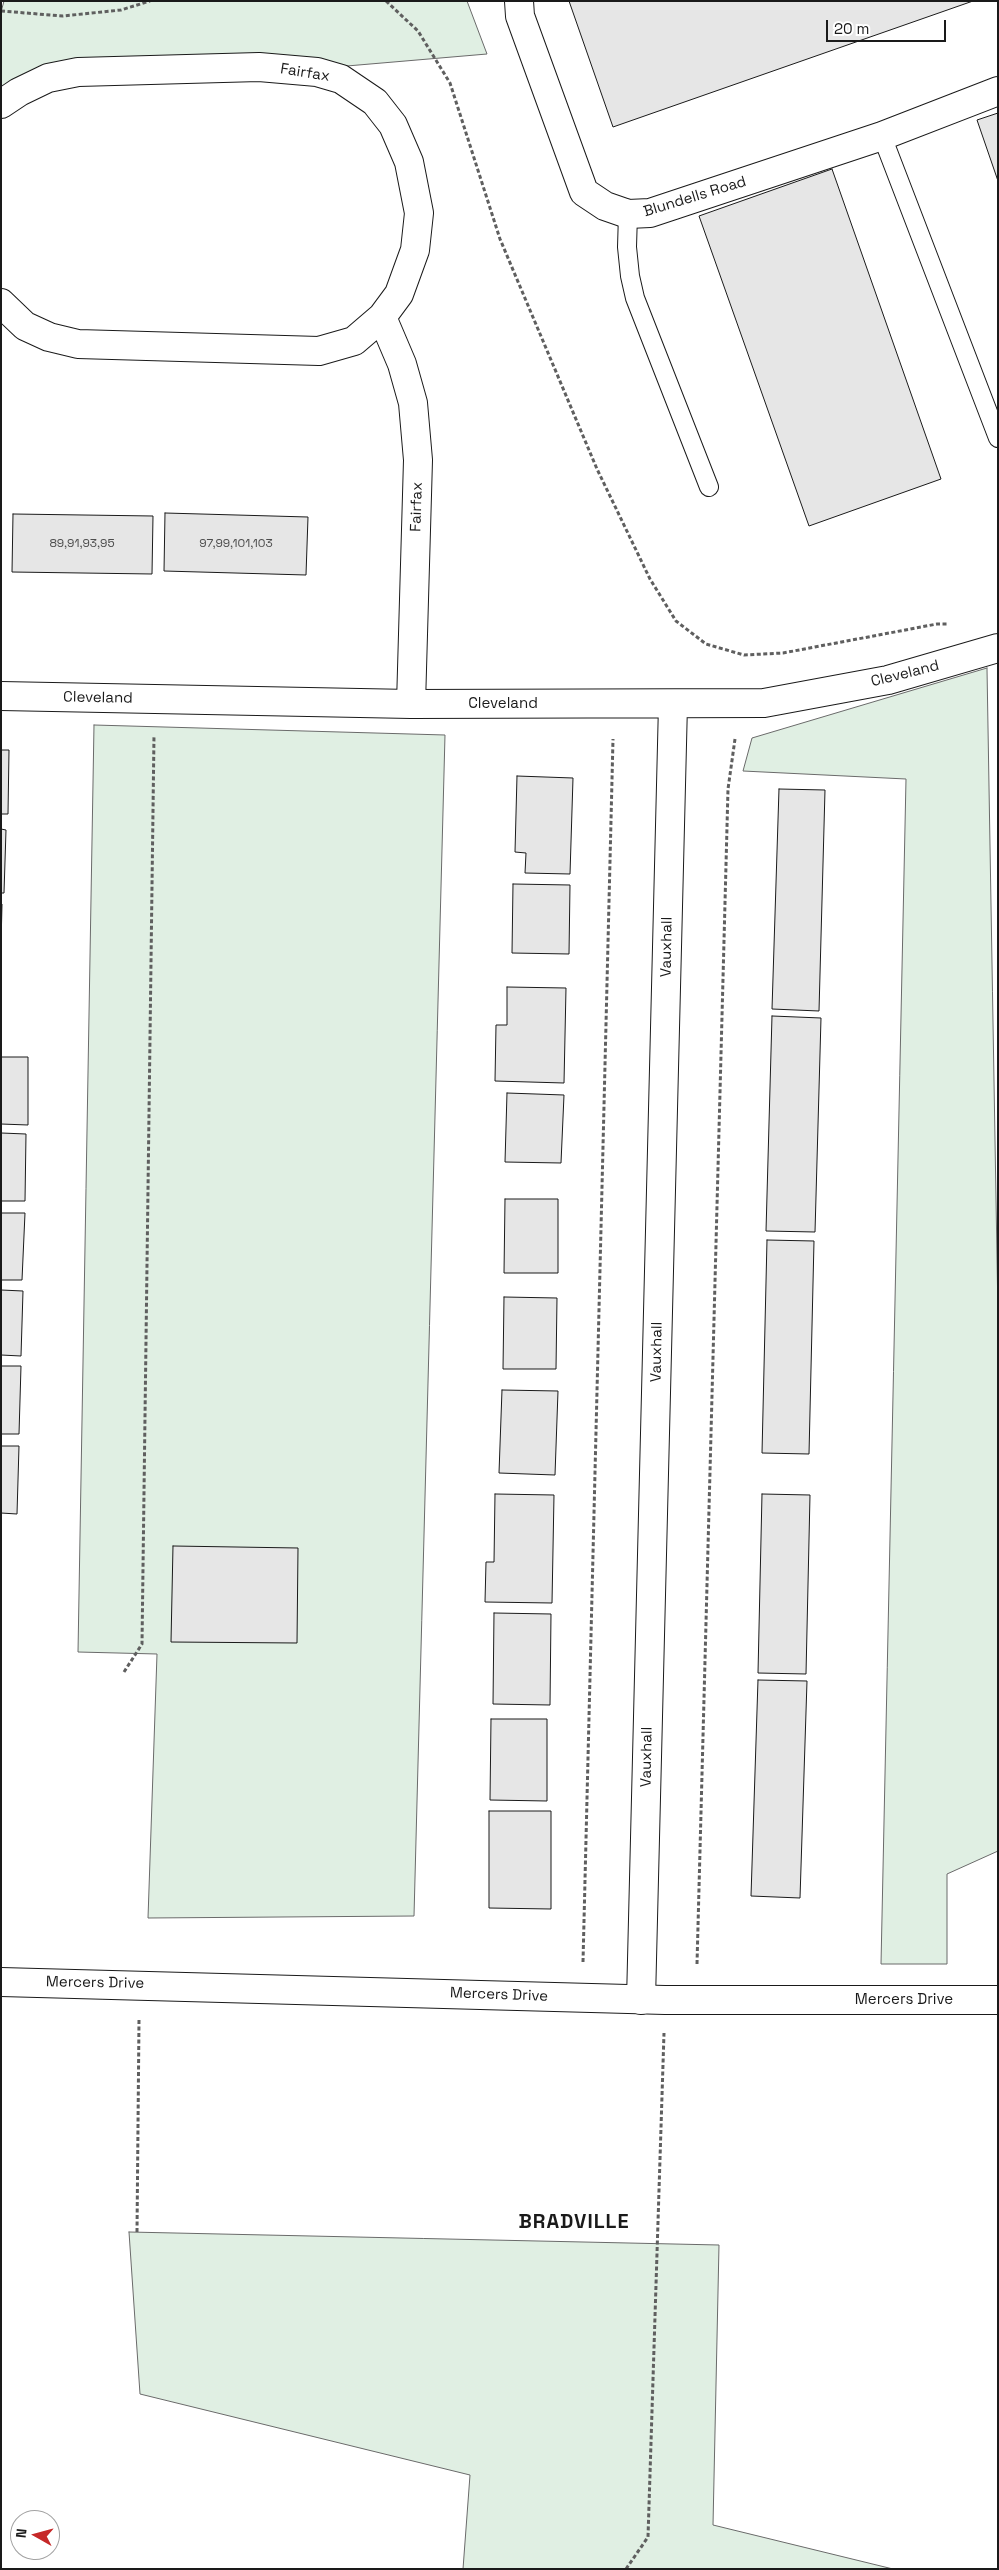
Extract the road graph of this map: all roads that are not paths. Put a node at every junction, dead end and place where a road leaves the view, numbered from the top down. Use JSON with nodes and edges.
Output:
{"nodes":[{"id":1,"x":519,"y":1,"type":"edge"},
{"id":2,"x":998,"y":91,"type":"edge"},
{"id":3,"x":1,"y":104,"type":"edge"},
{"id":4,"x":882,"y":136,"type":"junction"},
{"id":5,"x":628,"y":214,"type":"junction"},
{"id":6,"x":1,"y":303,"type":"edge"},
{"id":7,"x":382,"y":317,"type":"junction"},
{"id":8,"x":998,"y":438,"type":"edge"},
{"id":9,"x":709,"y":486,"type":"dead end"},
{"id":10,"x":995,"y":649,"type":"edge"},
{"id":11,"x":1,"y":696,"type":"edge"},
{"id":12,"x":411,"y":704,"type":"junction"},
{"id":13,"x":673,"y":704,"type":"junction"},
{"id":14,"x":1,"y":1982,"type":"edge"},
{"id":15,"x":653,"y":2000,"type":"junction"},
{"id":16,"x":998,"y":2000,"type":"edge"}],
"edges":[{"from":1,"to":5,"type":"street","name":"Blundells Road"},
{"from":2,"to":4,"type":"street","name":"Blundells Road"},
{"from":3,"to":7,"type":"street","name":"Fairfax"},
{"from":4,"to":5,"type":"street","name":"Blundells Road"},
{"from":4,"to":8,"type":"lane"},
{"from":5,"to":9,"type":"lane"},
{"from":6,"to":7,"type":"street","name":"Fairfax"},
{"from":7,"to":12,"type":"street","name":"Fairfax"},
{"from":10,"to":13,"type":"street","name":"Cleveland"},
{"from":11,"to":12,"type":"street","name":"Cleveland"},
{"from":12,"to":13,"type":"street","name":"Cleveland"},
{"from":13,"to":15,"type":"street","name":"Vauxhall"},
{"from":14,"to":15,"type":"street","name":"Mercers Drive"},
{"from":15,"to":16,"type":"street","name":"Mercers Drive"}]}
